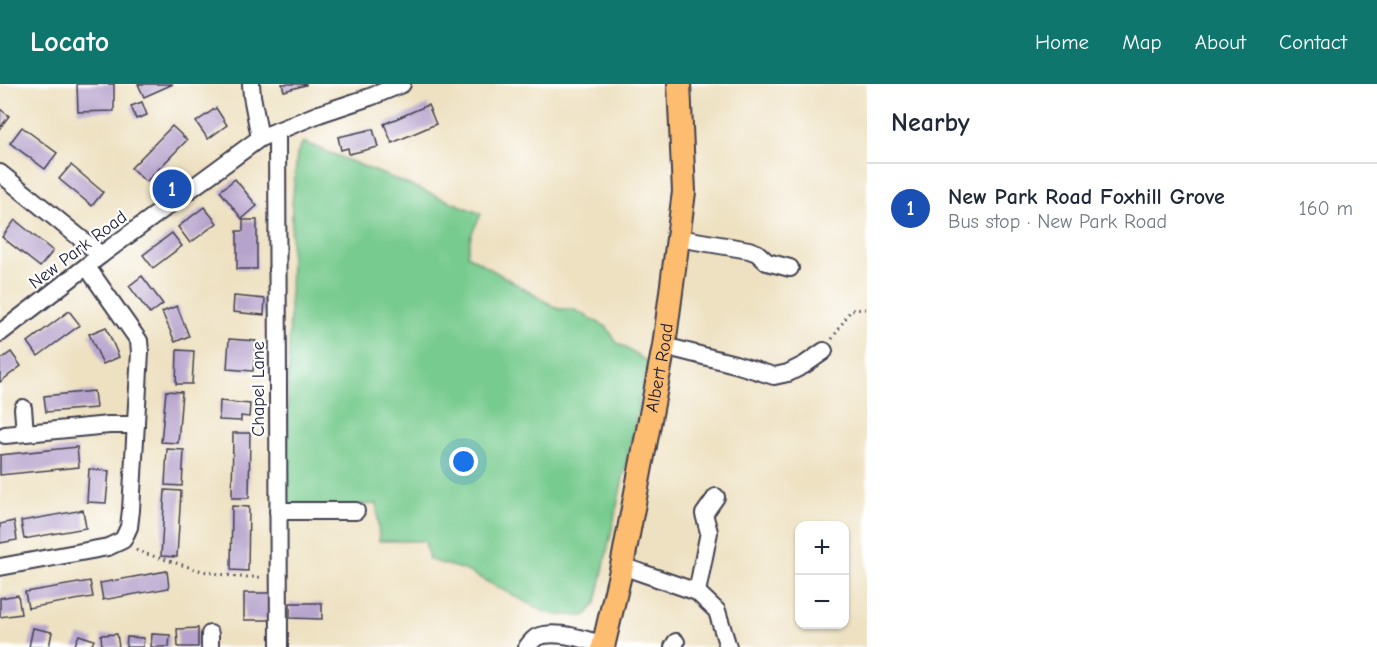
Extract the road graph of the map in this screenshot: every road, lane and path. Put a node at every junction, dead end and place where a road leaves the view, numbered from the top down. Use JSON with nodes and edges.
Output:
{"nodes":[{"id":1,"x":251,"y":84,"type":"edge"},
{"id":2,"x":402,"y":84,"type":"edge"},
{"id":3,"x":679,"y":84,"type":"edge"},
{"id":4,"x":277,"y":131,"type":"junction"},
{"id":5,"x":260,"y":138,"type":"junction"},
{"id":6,"x":0,"y":173,"type":"edge"},
{"id":7,"x":678,"y":238,"type":"junction"},
{"id":8,"x":101,"y":255,"type":"junction"},
{"id":9,"x":87,"y":267,"type":"junction"},
{"id":10,"x":790,"y":268,"type":"dead end"},
{"id":11,"x":867,"y":309,"type":"edge"},
{"id":12,"x":0,"y":333,"type":"edge"},
{"id":13,"x":664,"y":346,"type":"junction"},
{"id":14,"x":824,"y":351,"type":"joint"},
{"id":15,"x":23,"y":408,"type":"dead end"},
{"id":16,"x":136,"y":425,"type":"junction"},
{"id":17,"x":25,"y":433,"type":"junction"},
{"id":18,"x":5,"y":435,"type":"dead end"},
{"id":19,"x":716,"y":497,"type":"dead end"},
{"id":20,"x":278,"y":511,"type":"junction"},
{"id":21,"x":356,"y":511,"type":"dead end"},
{"id":22,"x":123,"y":540,"type":"junction"},
{"id":23,"x":622,"y":566,"type":"junction"},
{"id":24,"x":0,"y":567,"type":"edge"},
{"id":25,"x":278,"y":577,"type":"junction"},
{"id":26,"x":697,"y":592,"type":"junction"},
{"id":27,"x":603,"y":646,"type":"edge"},
{"id":28,"x":279,"y":647,"type":"edge"},
{"id":29,"x":527,"y":647,"type":"edge"},
{"id":30,"x":728,"y":647,"type":"edge"}],
"edges":[{"from":1,"to":5,"type":"street"},
{"from":2,"to":4,"type":"street","name":"New Park Road"},
{"from":3,"to":7,"type":"main road","name":"Albert Road"},
{"from":4,"to":5,"type":"street","name":"New Park Road"},
{"from":4,"to":20,"type":"street","name":"Chapel Lane"},
{"from":5,"to":8,"type":"street","name":"New Park Road"},
{"from":6,"to":8,"type":"street"},
{"from":7,"to":10,"type":"street"},
{"from":7,"to":13,"type":"main road","name":"Albert Road"},
{"from":8,"to":9,"type":"street","name":"New Park Road"},
{"from":9,"to":12,"type":"street","name":"New Park Road"},
{"from":9,"to":16,"type":"street"},
{"from":11,"to":14,"type":"path"},
{"from":13,"to":14,"type":"street"},
{"from":13,"to":23,"type":"main road","name":"Albert Road"},
{"from":15,"to":17,"type":"street"},
{"from":16,"to":17,"type":"street"},
{"from":16,"to":22,"type":"street"},
{"from":17,"to":18,"type":"street"},
{"from":19,"to":26,"type":"street"},
{"from":20,"to":21,"type":"street"},
{"from":20,"to":25,"type":"street","name":"Chapel Lane"},
{"from":22,"to":24,"type":"street"},
{"from":22,"to":25,"type":"path"},
{"from":23,"to":26,"type":"street"},
{"from":23,"to":27,"type":"main road","name":"Albert Road"},
{"from":25,"to":28,"type":"street","name":"Chapel Lane"},
{"from":26,"to":30,"type":"street"},
{"from":27,"to":29,"type":"street"}]}
